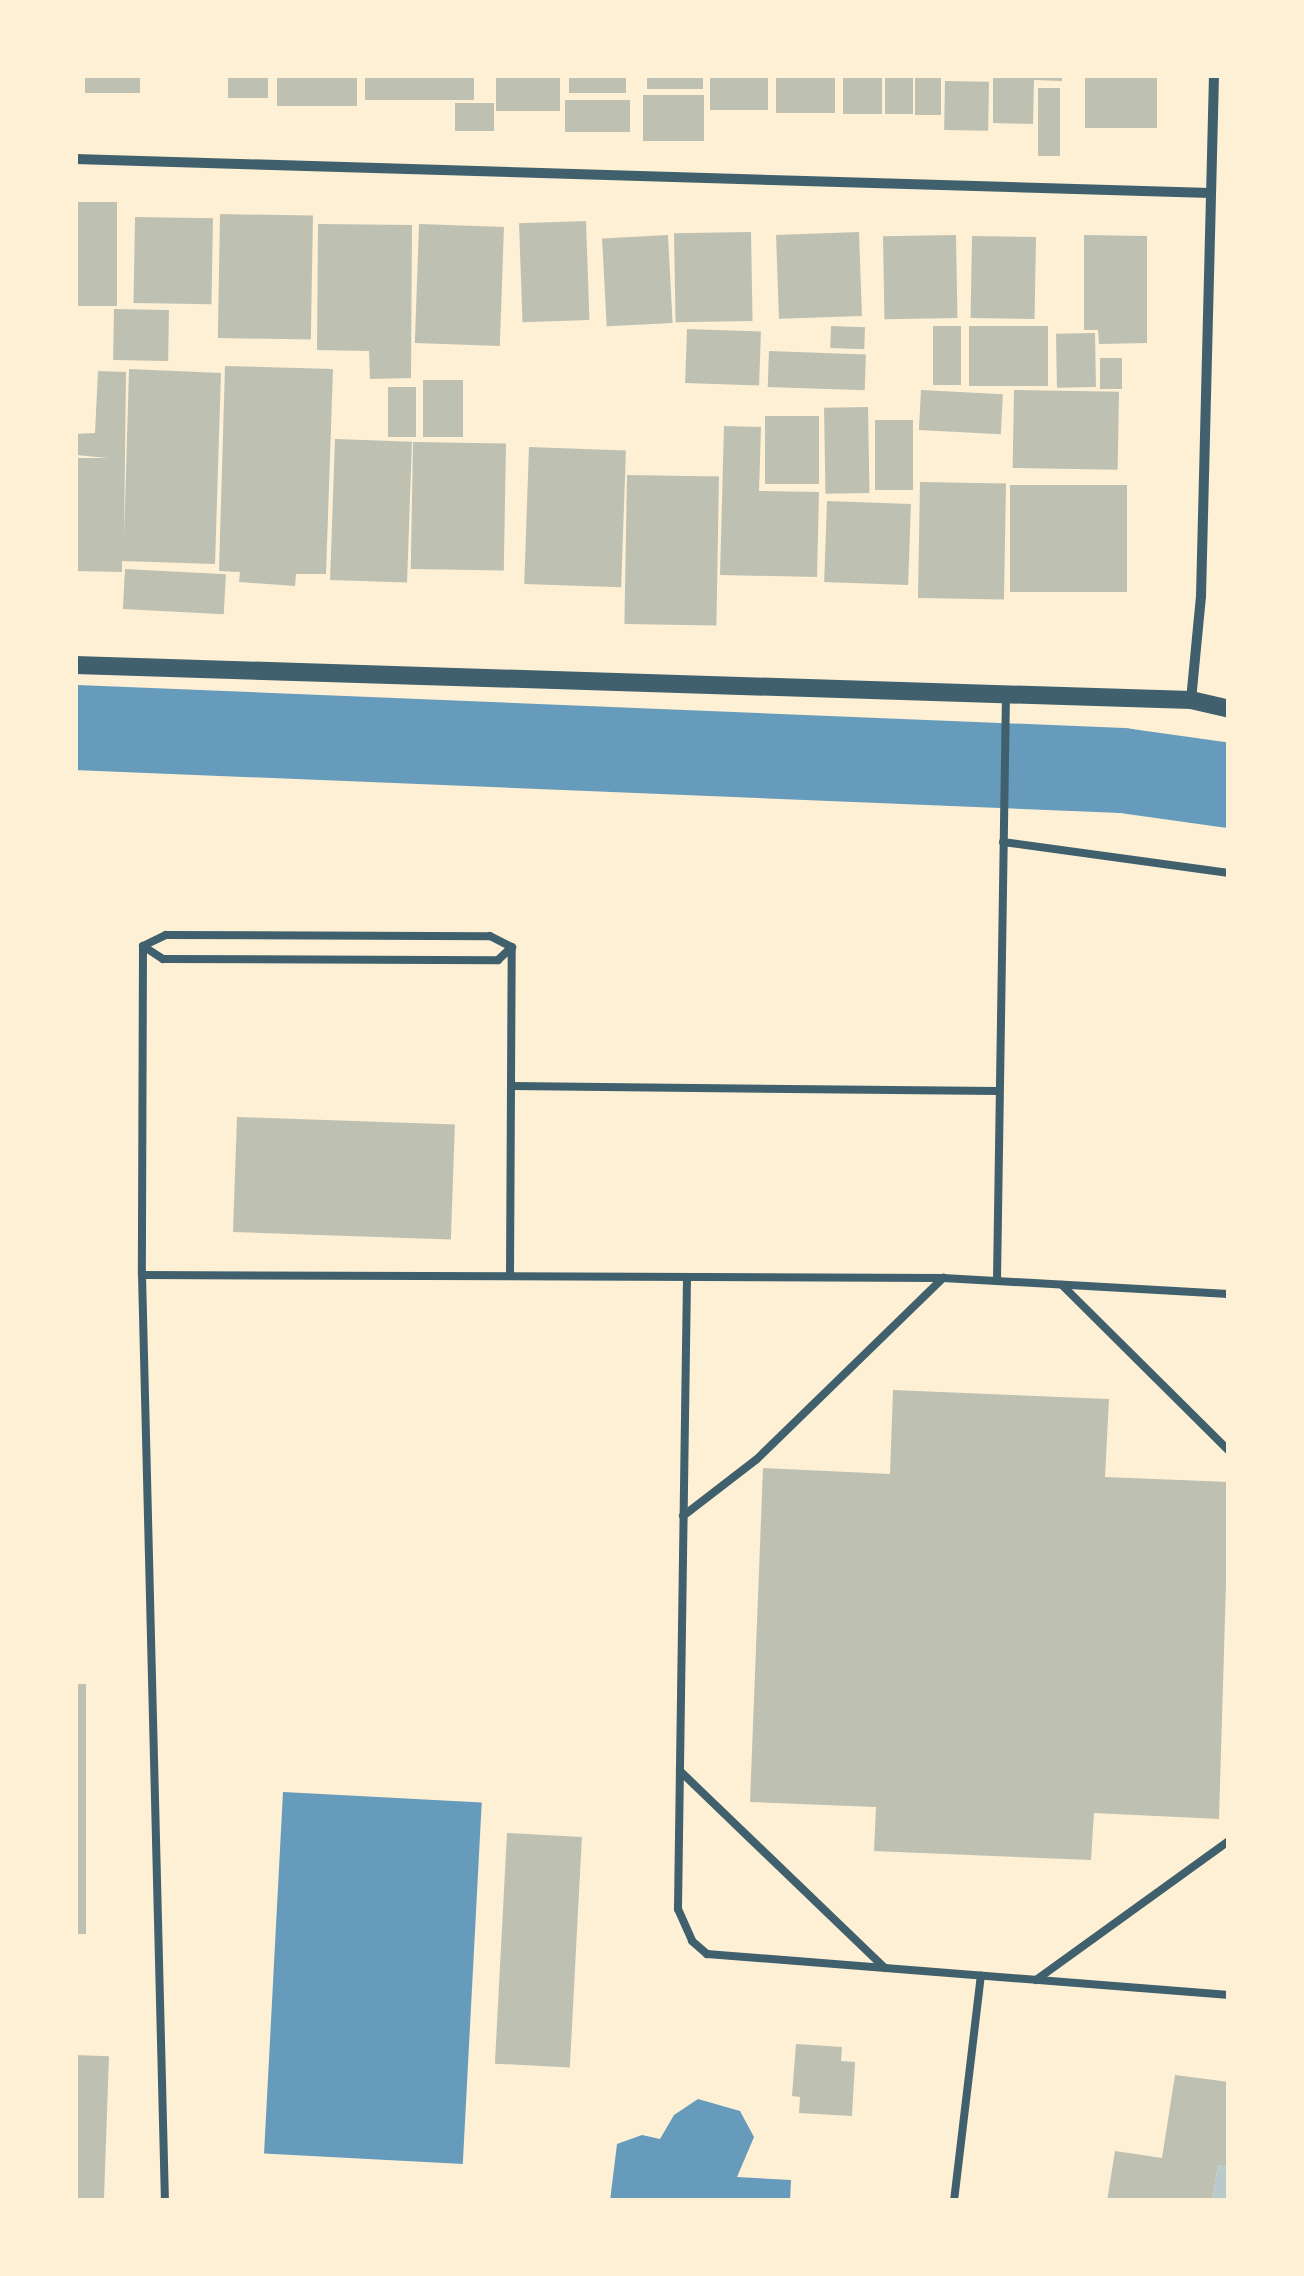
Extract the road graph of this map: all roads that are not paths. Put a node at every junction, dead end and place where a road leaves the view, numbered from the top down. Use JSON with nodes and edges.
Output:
{"nodes":[{"id":1,"x":1214,"y":75,"type":"edge"},
{"id":2,"x":75,"y":160,"type":"edge"},
{"id":3,"x":1210,"y":193,"type":"junction"},
{"id":4,"x":75,"y":665,"type":"edge"},
{"id":5,"x":1006,"y":694,"type":"junction"},
{"id":6,"x":1191,"y":700,"type":"junction"},
{"id":7,"x":1229,"y":709,"type":"edge"},
{"id":8,"x":1003,"y":842,"type":"junction"},
{"id":9,"x":1229,"y":873,"type":"edge"},
{"id":10,"x":143,"y":946,"type":"junction"},
{"id":11,"x":512,"y":947,"type":"junction"},
{"id":12,"x":512,"y":1086,"type":"junction"},
{"id":13,"x":998,"y":1092,"type":"junction"},
{"id":14,"x":142,"y":1275,"type":"junction"},
{"id":15,"x":510,"y":1276,"type":"junction"},
{"id":16,"x":686,"y":1278,"type":"junction"},
{"id":17,"x":943,"y":1278,"type":"junction"},
{"id":18,"x":997,"y":1280,"type":"junction"},
{"id":19,"x":1061,"y":1284,"type":"junction"},
{"id":20,"x":1229,"y":1294,"type":"edge"},
{"id":21,"x":1229,"y":1451,"type":"edge"},
{"id":22,"x":684,"y":1516,"type":"junction"},
{"id":23,"x":680,"y":1770,"type":"junction"},
{"id":24,"x":1229,"y":1841,"type":"edge"},
{"id":25,"x":885,"y":1968,"type":"junction"},
{"id":26,"x":981,"y":1976,"type":"junction"},
{"id":27,"x":1036,"y":1980,"type":"junction"},
{"id":28,"x":1229,"y":1995,"type":"edge"},
{"id":29,"x":165,"y":2201,"type":"edge"},
{"id":30,"x":954,"y":2201,"type":"edge"}],
"edges":[{"from":1,"to":3,"type":"street"},
{"from":2,"to":3,"type":"street"},
{"from":3,"to":6,"type":"street"},
{"from":4,"to":5,"type":"street"},
{"from":5,"to":6,"type":"street"},
{"from":5,"to":8,"type":"lane"},
{"from":6,"to":7,"type":"street"},
{"from":8,"to":9,"type":"lane"},
{"from":8,"to":13,"type":"lane"},
{"from":10,"to":11,"type":"lane"},
{"from":10,"to":11,"type":"lane"},
{"from":10,"to":14,"type":"lane"},
{"from":11,"to":12,"type":"lane"},
{"from":12,"to":13,"type":"lane"},
{"from":12,"to":15,"type":"lane"},
{"from":13,"to":18,"type":"lane"},
{"from":14,"to":15,"type":"lane"},
{"from":14,"to":29,"type":"lane"},
{"from":15,"to":16,"type":"lane"},
{"from":16,"to":17,"type":"lane"},
{"from":16,"to":22,"type":"lane"},
{"from":17,"to":18,"type":"lane"},
{"from":17,"to":22,"type":"lane"},
{"from":18,"to":19,"type":"lane"},
{"from":19,"to":20,"type":"lane"},
{"from":19,"to":21,"type":"lane"},
{"from":22,"to":23,"type":"lane"},
{"from":23,"to":25,"type":"lane"},
{"from":23,"to":25,"type":"lane"},
{"from":24,"to":27,"type":"lane"},
{"from":25,"to":26,"type":"lane"},
{"from":26,"to":27,"type":"lane"},
{"from":26,"to":30,"type":"lane"},
{"from":27,"to":28,"type":"lane"}]}
